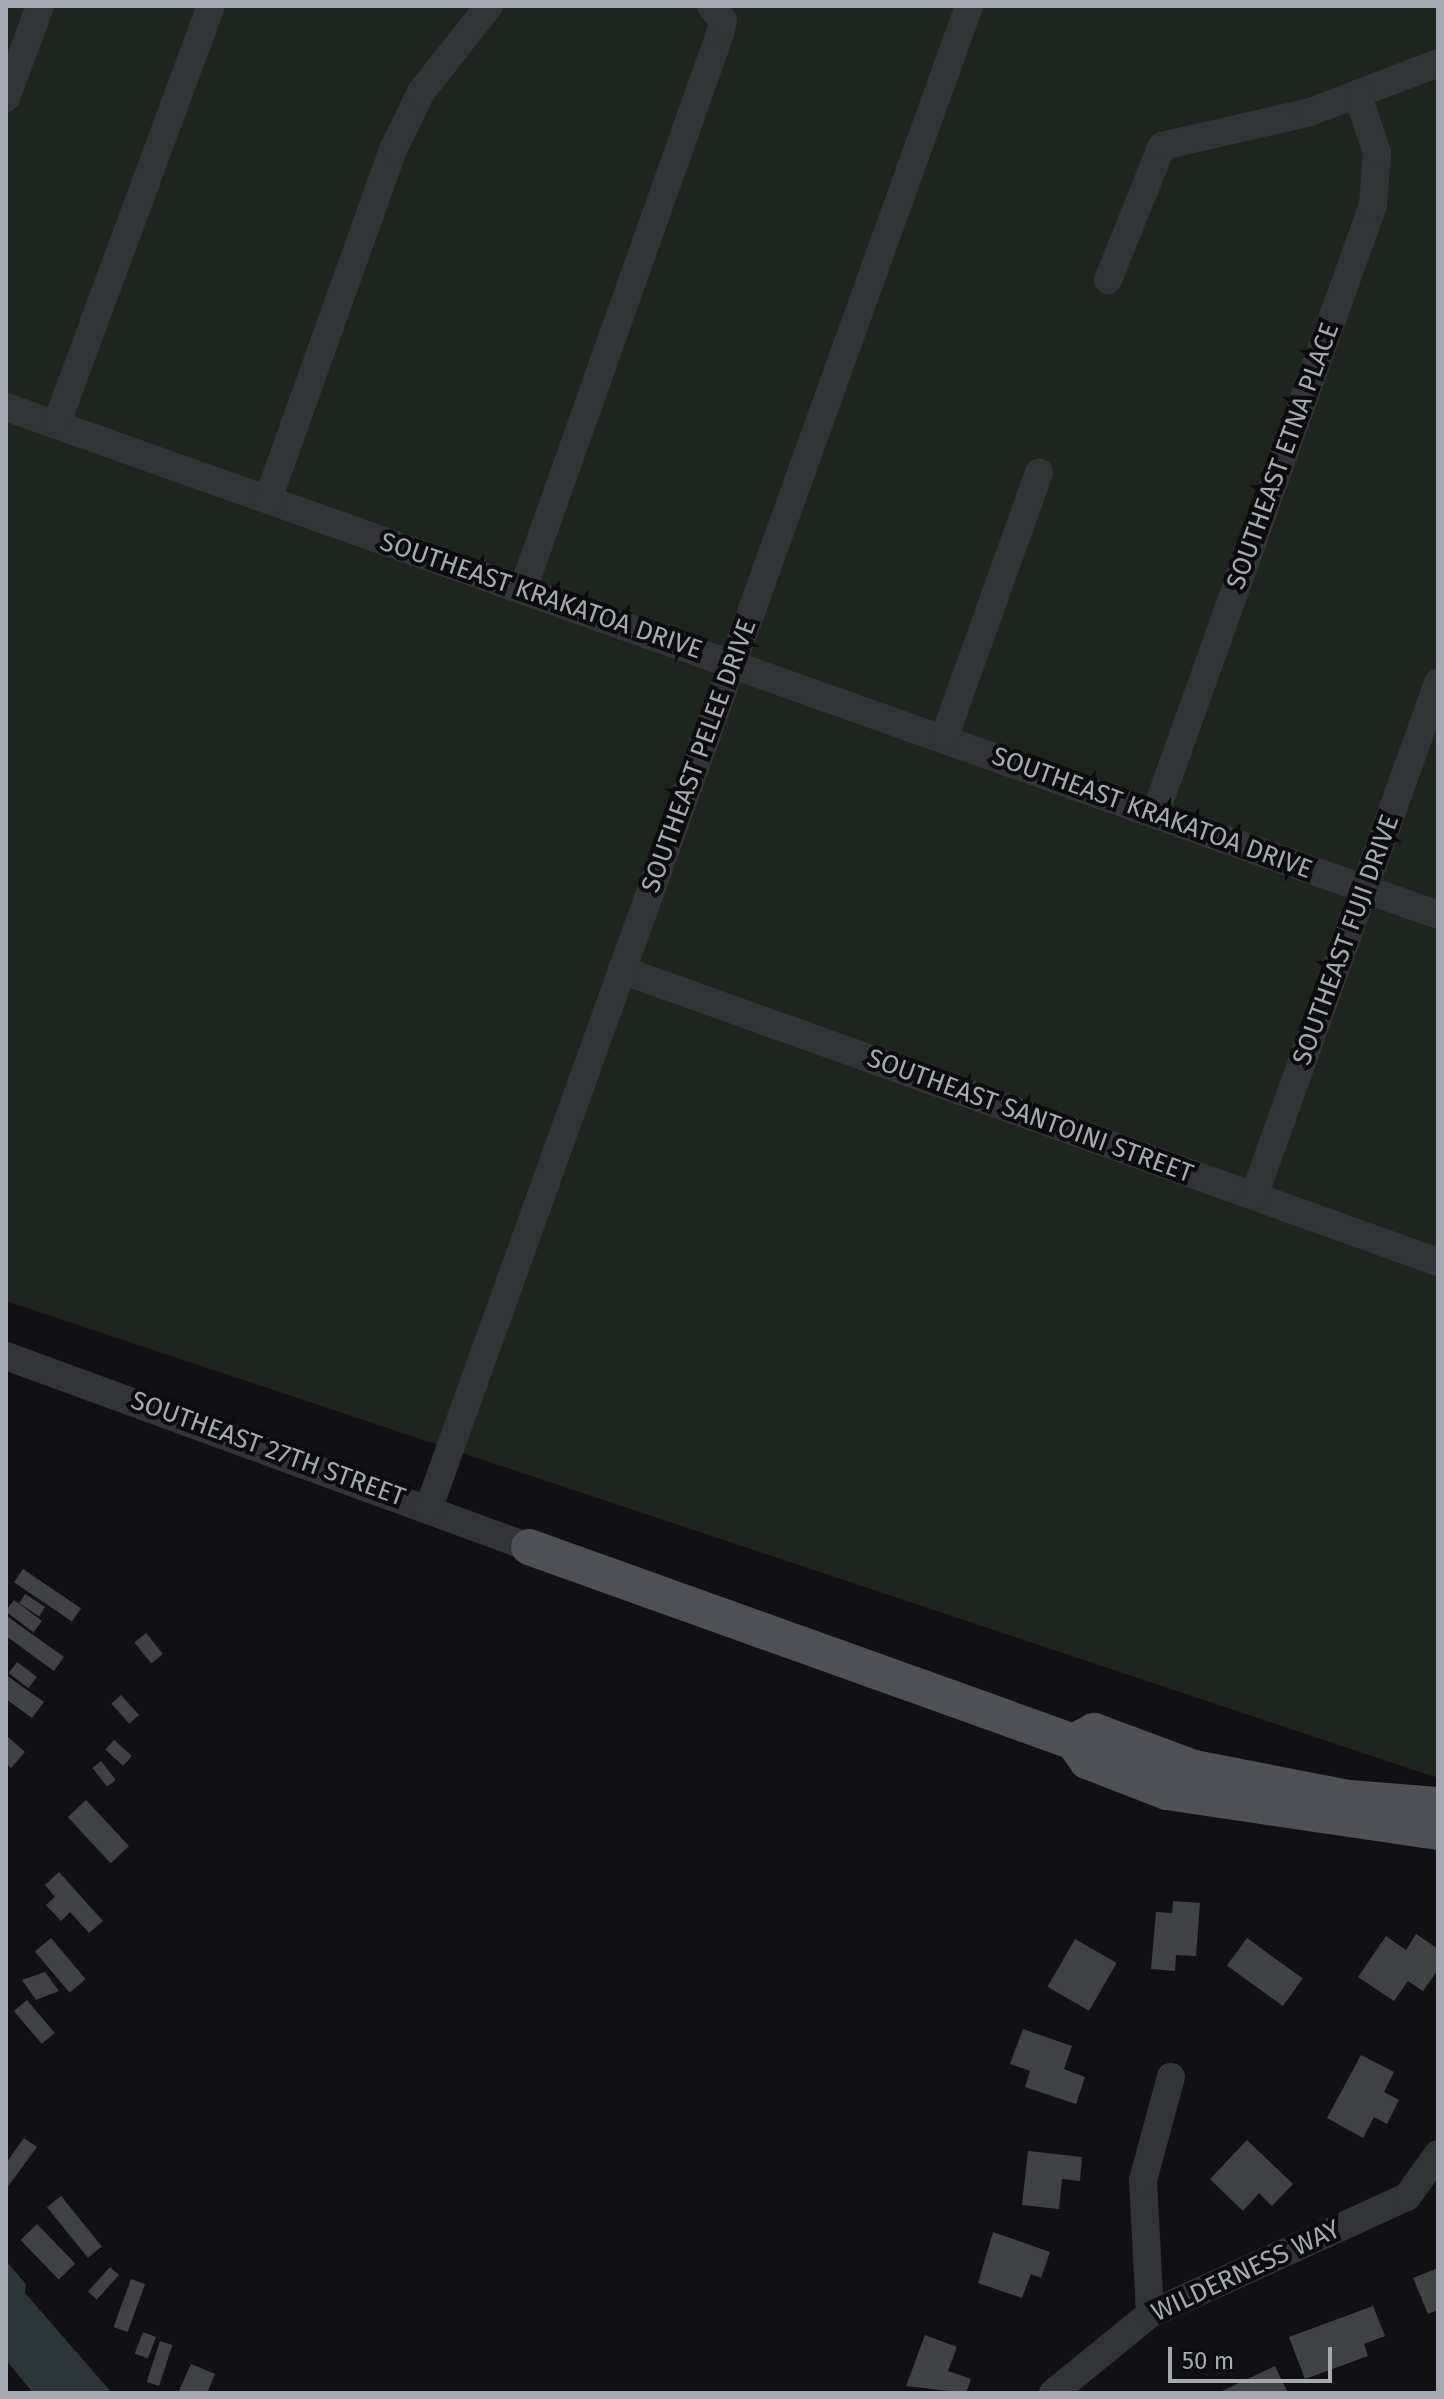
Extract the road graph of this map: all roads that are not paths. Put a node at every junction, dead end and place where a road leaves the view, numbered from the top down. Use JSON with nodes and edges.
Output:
{"nodes":[{"id":1,"x":40,"y":6,"type":"edge"},
{"id":2,"x":211,"y":6,"type":"edge"},
{"id":3,"x":489,"y":6,"type":"edge"},
{"id":4,"x":711,"y":6,"type":"edge"},
{"id":5,"x":969,"y":6,"type":"edge"},
{"id":6,"x":1438,"y":63,"type":"edge"},
{"id":7,"x":1358,"y":96,"type":"junction"},
{"id":8,"x":6,"y":98,"type":"edge"},
{"id":9,"x":1108,"y":280,"type":"dead end"},
{"id":10,"x":6,"y":407,"type":"edge"},
{"id":11,"x":56,"y":425,"type":"junction"},
{"id":12,"x":1039,"y":472,"type":"dead end"},
{"id":13,"x":268,"y":499,"type":"junction"},
{"id":14,"x":523,"y":589,"type":"junction"},
{"id":15,"x":732,"y":663,"type":"junction"},
{"id":16,"x":1438,"y":683,"type":"edge"},
{"id":17,"x":944,"y":738,"type":"junction"},
{"id":18,"x":1155,"y":814,"type":"junction"},
{"id":19,"x":1364,"y":888,"type":"junction"},
{"id":20,"x":1438,"y":915,"type":"edge"},
{"id":21,"x":622,"y":970,"type":"junction"},
{"id":22,"x":1254,"y":1196,"type":"junction"},
{"id":23,"x":1438,"y":1262,"type":"edge"},
{"id":24,"x":6,"y":1356,"type":"edge"},
{"id":25,"x":429,"y":1507,"type":"junction"},
{"id":26,"x":529,"y":1547,"type":"joint"},
{"id":27,"x":1074,"y":1742,"type":"junction"},
{"id":28,"x":1438,"y":1805,"type":"edge"},
{"id":29,"x":1438,"y":1832,"type":"edge"},
{"id":30,"x":1171,"y":2077,"type":"dead end"},
{"id":31,"x":1438,"y":2154,"type":"edge"},
{"id":32,"x":1150,"y":2314,"type":"junction"},
{"id":33,"x":1053,"y":2393,"type":"edge"}],
"edges":[{"from":1,"to":8,"type":"street"},
{"from":2,"to":11,"type":"street"},
{"from":3,"to":13,"type":"street"},
{"from":4,"to":14,"type":"street"},
{"from":5,"to":15,"type":"street","name":"SOUTHEAST PELEE DRIVE"},
{"from":6,"to":7,"type":"street"},
{"from":7,"to":9,"type":"street"},
{"from":7,"to":18,"type":"street","name":"SOUTHEAST ETNA PLACE"},
{"from":10,"to":11,"type":"street","name":"SOUTHEAST KRAKATOA DRIVE"},
{"from":11,"to":13,"type":"street","name":"SOUTHEAST KRAKATOA DRIVE"},
{"from":12,"to":17,"type":"street"},
{"from":13,"to":14,"type":"street","name":"SOUTHEAST KRAKATOA DRIVE"},
{"from":14,"to":15,"type":"street","name":"SOUTHEAST KRAKATOA DRIVE"},
{"from":15,"to":17,"type":"street","name":"SOUTHEAST KRAKATOA DRIVE"},
{"from":15,"to":21,"type":"street","name":"SOUTHEAST PELEE DRIVE"},
{"from":16,"to":19,"type":"street","name":"SOUTHEAST FUJI DRIVE"},
{"from":17,"to":18,"type":"street","name":"SOUTHEAST KRAKATOA DRIVE"},
{"from":18,"to":19,"type":"street","name":"SOUTHEAST KRAKATOA DRIVE"},
{"from":19,"to":20,"type":"street","name":"SOUTHEAST KRAKATOA DRIVE"},
{"from":19,"to":22,"type":"street","name":"SOUTHEAST FUJI DRIVE"},
{"from":21,"to":22,"type":"street","name":"SOUTHEAST SANTOINI STREET"},
{"from":21,"to":25,"type":"street","name":"SOUTHEAST PELEE DRIVE"},
{"from":22,"to":23,"type":"street","name":"SOUTHEAST SANTOINI STREET"},
{"from":24,"to":25,"type":"street","name":"SOUTHEAST 27TH STREET"},
{"from":25,"to":26,"type":"street","name":"SOUTHEAST 27TH STREET"},
{"from":26,"to":27,"type":"main road"},
{"from":27,"to":28,"type":"main road"},
{"from":27,"to":29,"type":"main road"},
{"from":30,"to":32,"type":"street"},
{"from":31,"to":32,"type":"street","name":"WILDERNESS WAY"},
{"from":32,"to":33,"type":"street","name":"WILDERNESS WAY"}]}
